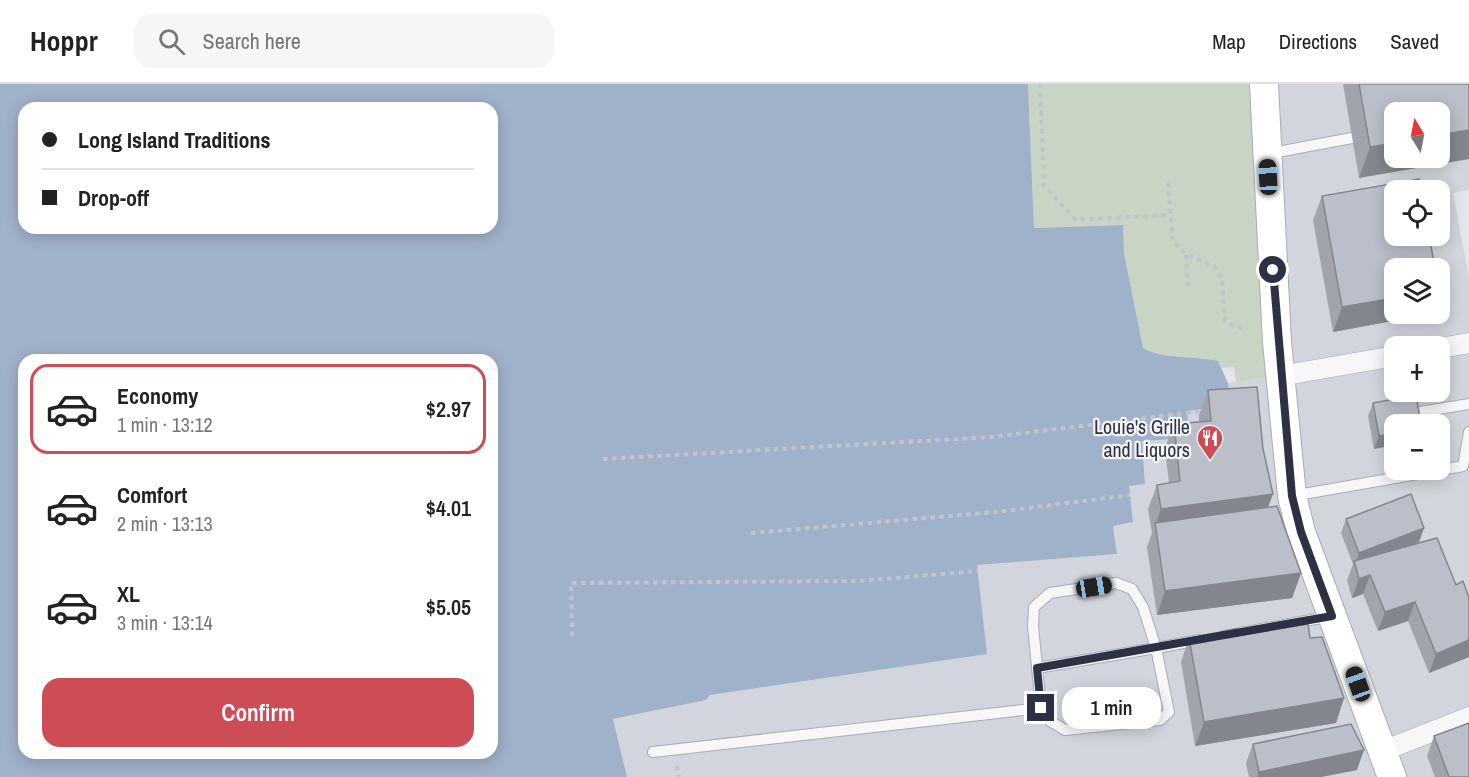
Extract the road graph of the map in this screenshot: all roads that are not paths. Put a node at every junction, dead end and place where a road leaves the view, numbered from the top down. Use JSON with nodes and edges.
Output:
{"nodes":[{"id":1,"x":1264,"y":84,"type":"edge"},
{"id":2,"x":1352,"y":138,"type":"dead end"},
{"id":3,"x":1267,"y":154,"type":"junction"},
{"id":4,"x":1469,"y":343,"type":"edge"},
{"id":5,"x":1450,"y":346,"type":"edge"},
{"id":6,"x":1384,"y":358,"type":"edge"},
{"id":7,"x":1280,"y":376,"type":"junction"},
{"id":8,"x":1469,"y":404,"type":"edge"},
{"id":9,"x":1420,"y":412,"type":"edge"},
{"id":10,"x":1469,"y":432,"type":"edge"},
{"id":11,"x":1292,"y":496,"type":"junction"},
{"id":12,"x":1332,"y":616,"type":"junction"},
{"id":13,"x":1156,"y":648,"type":"junction"},
{"id":14,"x":1037,"y":668,"type":"junction"},
{"id":15,"x":1041,"y":708,"type":"junction"},
{"id":16,"x":1469,"y":717,"type":"edge"},
{"id":17,"x":653,"y":752,"type":"dead end"},
{"id":18,"x":1388,"y":764,"type":"edge"}],
"edges":[{"from":1,"to":3,"type":"main road"},
{"from":2,"to":3,"type":"lane"},
{"from":3,"to":7,"type":"main road"},
{"from":4,"to":5,"type":"street"},
{"from":6,"to":7,"type":"street"},
{"from":7,"to":11,"type":"main road"},
{"from":8,"to":9,"type":"lane"},
{"from":10,"to":11,"type":"lane"},
{"from":11,"to":12,"type":"main road"},
{"from":12,"to":13,"type":"lane"},
{"from":12,"to":18,"type":"main road"},
{"from":13,"to":14,"type":"lane"},
{"from":13,"to":14,"type":"lane"},
{"from":13,"to":15,"type":"lane"},
{"from":14,"to":15,"type":"lane"},
{"from":15,"to":17,"type":"lane"},
{"from":16,"to":18,"type":"street"}]}
